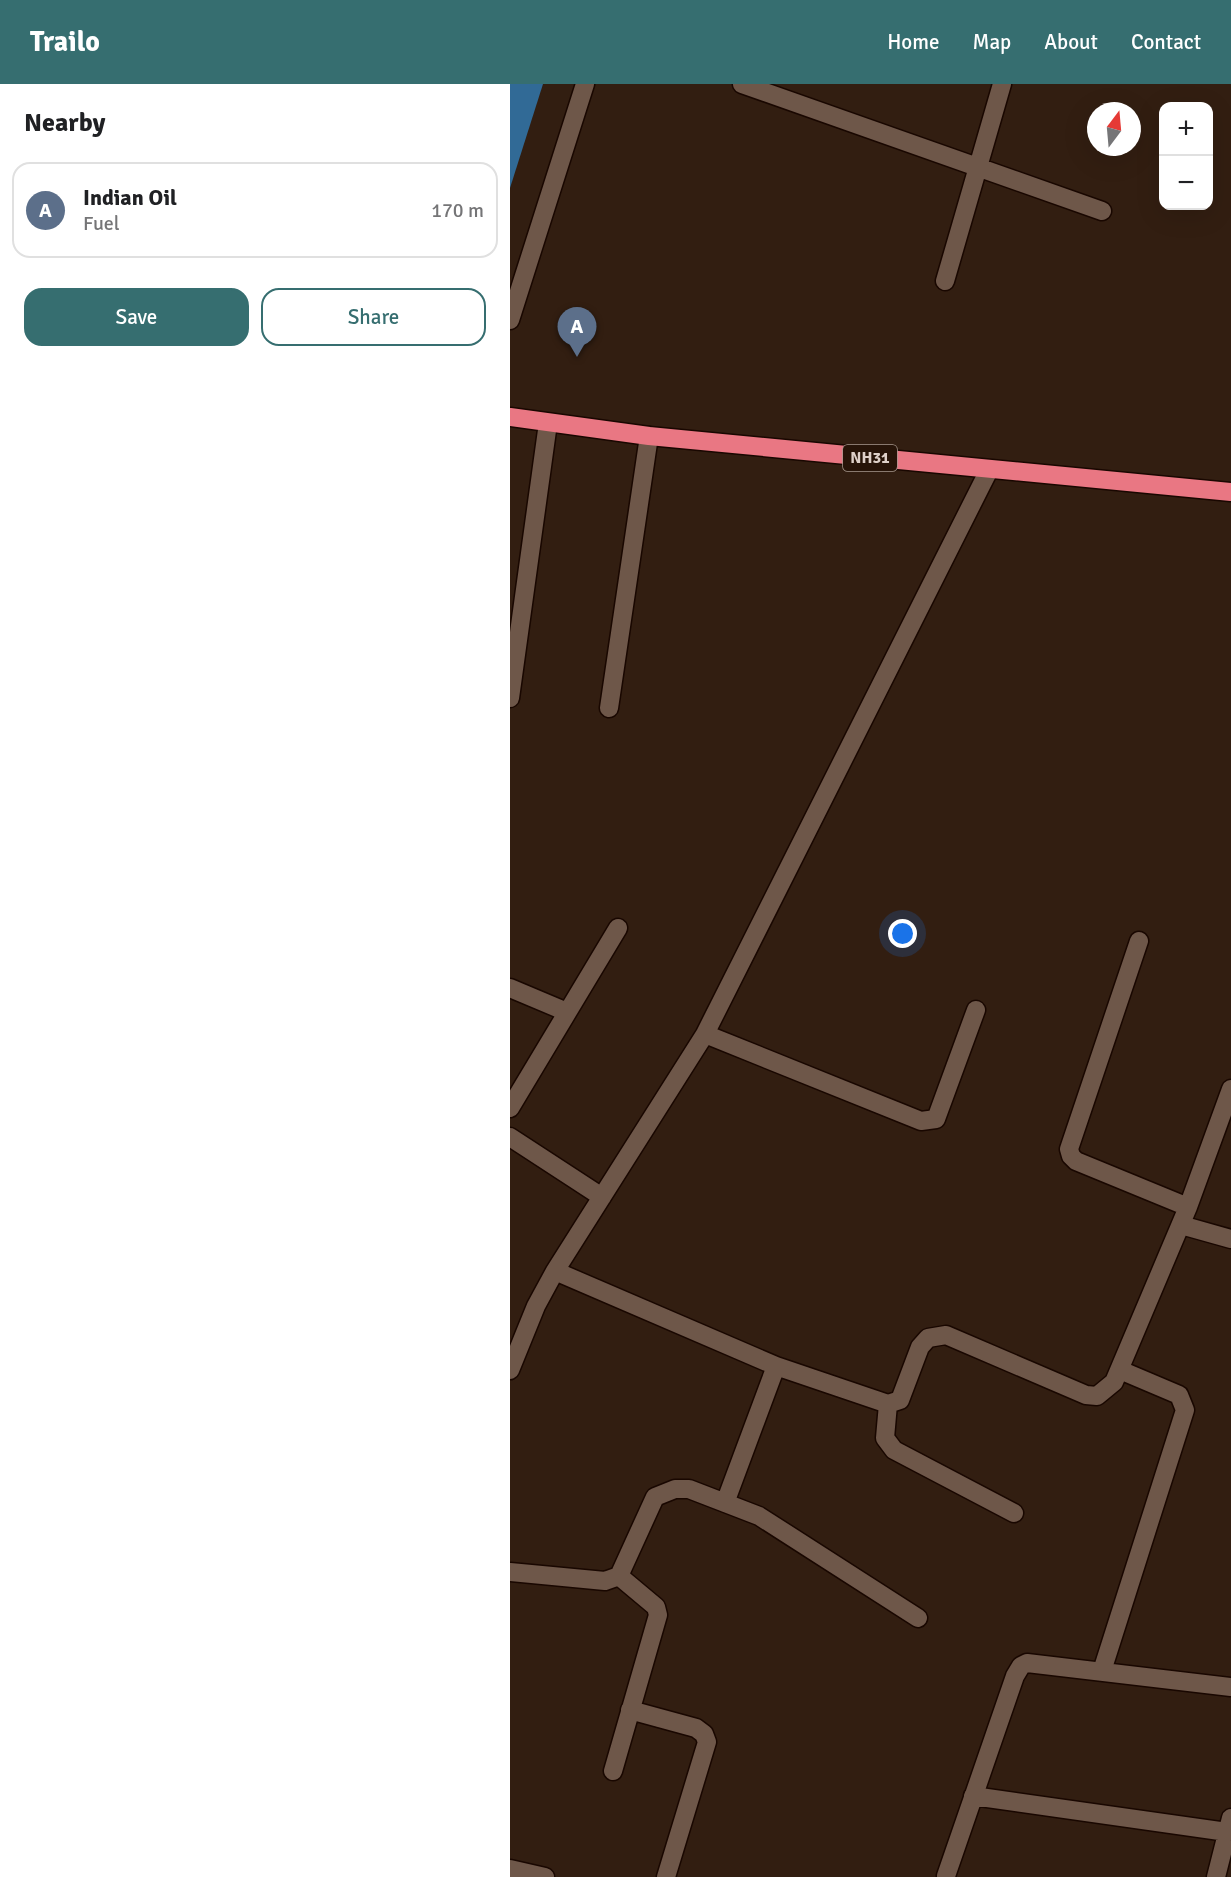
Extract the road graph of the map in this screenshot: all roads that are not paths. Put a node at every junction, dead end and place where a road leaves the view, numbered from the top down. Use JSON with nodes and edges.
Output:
{"nodes":[{"id":1,"x":585,"y":84,"type":"edge"},
{"id":2,"x":742,"y":84,"type":"edge"},
{"id":3,"x":1002,"y":84,"type":"edge"},
{"id":4,"x":978,"y":167,"type":"junction"},
{"id":5,"x":1102,"y":211,"type":"dead end"},
{"id":6,"x":945,"y":280,"type":"dead end"},
{"id":7,"x":510,"y":320,"type":"edge"},
{"id":8,"x":510,"y":417,"type":"edge"},
{"id":9,"x":548,"y":423,"type":"junction"},
{"id":10,"x":649,"y":436,"type":"junction"},
{"id":11,"x":989,"y":470,"type":"junction"},
{"id":12,"x":1231,"y":492,"type":"edge"},
{"id":13,"x":510,"y":698,"type":"edge"},
{"id":14,"x":609,"y":708,"type":"dead end"},
{"id":15,"x":618,"y":928,"type":"dead end"},
{"id":16,"x":1139,"y":941,"type":"dead end"},
{"id":17,"x":510,"y":988,"type":"edge"},
{"id":18,"x":976,"y":1010,"type":"dead end"},
{"id":19,"x":567,"y":1012,"type":"junction"},
{"id":20,"x":705,"y":1034,"type":"junction"},
{"id":21,"x":1231,"y":1089,"type":"edge"},
{"id":22,"x":510,"y":1108,"type":"edge"},
{"id":23,"x":510,"y":1137,"type":"edge"},
{"id":24,"x":602,"y":1197,"type":"junction"},
{"id":25,"x":1188,"y":1207,"type":"junction"},
{"id":26,"x":1181,"y":1225,"type":"junction"},
{"id":27,"x":1231,"y":1239,"type":"edge"},
{"id":28,"x":555,"y":1271,"type":"junction"},
{"id":29,"x":776,"y":1366,"type":"junction"},
{"id":30,"x":510,"y":1370,"type":"edge"},
{"id":31,"x":1120,"y":1370,"type":"junction"},
{"id":32,"x":888,"y":1404,"type":"junction"},
{"id":33,"x":725,"y":1503,"type":"junction"},
{"id":34,"x":1014,"y":1513,"type":"dead end"},
{"id":35,"x":510,"y":1572,"type":"edge"},
{"id":36,"x":619,"y":1576,"type":"junction"},
{"id":37,"x":918,"y":1618,"type":"dead end"},
{"id":38,"x":1102,"y":1671,"type":"junction"},
{"id":39,"x":1231,"y":1687,"type":"edge"},
{"id":40,"x":630,"y":1710,"type":"junction"},
{"id":41,"x":613,"y":1771,"type":"dead end"},
{"id":42,"x":973,"y":1796,"type":"junction"},
{"id":43,"x":1229,"y":1825,"type":"edge"},
{"id":44,"x":510,"y":1869,"type":"edge"},
{"id":45,"x":946,"y":1876,"type":"edge"},
{"id":46,"x":545,"y":1877,"type":"edge"},
{"id":47,"x":666,"y":1877,"type":"edge"},
{"id":48,"x":1216,"y":1877,"type":"edge"}],
"edges":[{"from":1,"to":7,"type":"street"},
{"from":2,"to":4,"type":"street"},
{"from":3,"to":4,"type":"street"},
{"from":4,"to":5,"type":"street"},
{"from":4,"to":6,"type":"street"},
{"from":8,"to":9,"type":"highway","number":"NH31"},
{"from":9,"to":10,"type":"highway","number":"NH31"},
{"from":9,"to":13,"type":"street"},
{"from":10,"to":11,"type":"highway","number":"NH31"},
{"from":10,"to":14,"type":"street"},
{"from":11,"to":12,"type":"highway","number":"NH31"},
{"from":11,"to":20,"type":"street"},
{"from":15,"to":19,"type":"street"},
{"from":16,"to":25,"type":"street"},
{"from":17,"to":19,"type":"street"},
{"from":18,"to":20,"type":"street"},
{"from":19,"to":22,"type":"street"},
{"from":20,"to":24,"type":"street"},
{"from":21,"to":25,"type":"street"},
{"from":23,"to":24,"type":"street"},
{"from":24,"to":28,"type":"street"},
{"from":25,"to":26,"type":"street"},
{"from":26,"to":27,"type":"street"},
{"from":26,"to":31,"type":"street"},
{"from":28,"to":29,"type":"street"},
{"from":28,"to":30,"type":"street"},
{"from":29,"to":32,"type":"street"},
{"from":29,"to":33,"type":"street"},
{"from":31,"to":32,"type":"street"},
{"from":31,"to":38,"type":"street"},
{"from":32,"to":34,"type":"street"},
{"from":33,"to":36,"type":"street"},
{"from":33,"to":37,"type":"street"},
{"from":35,"to":36,"type":"street"},
{"from":36,"to":40,"type":"street"},
{"from":38,"to":39,"type":"street"},
{"from":38,"to":42,"type":"street"},
{"from":40,"to":41,"type":"street"},
{"from":40,"to":47,"type":"street"},
{"from":42,"to":43,"type":"street"},
{"from":42,"to":45,"type":"street"},
{"from":43,"to":48,"type":"street"},
{"from":44,"to":46,"type":"street"}]}
